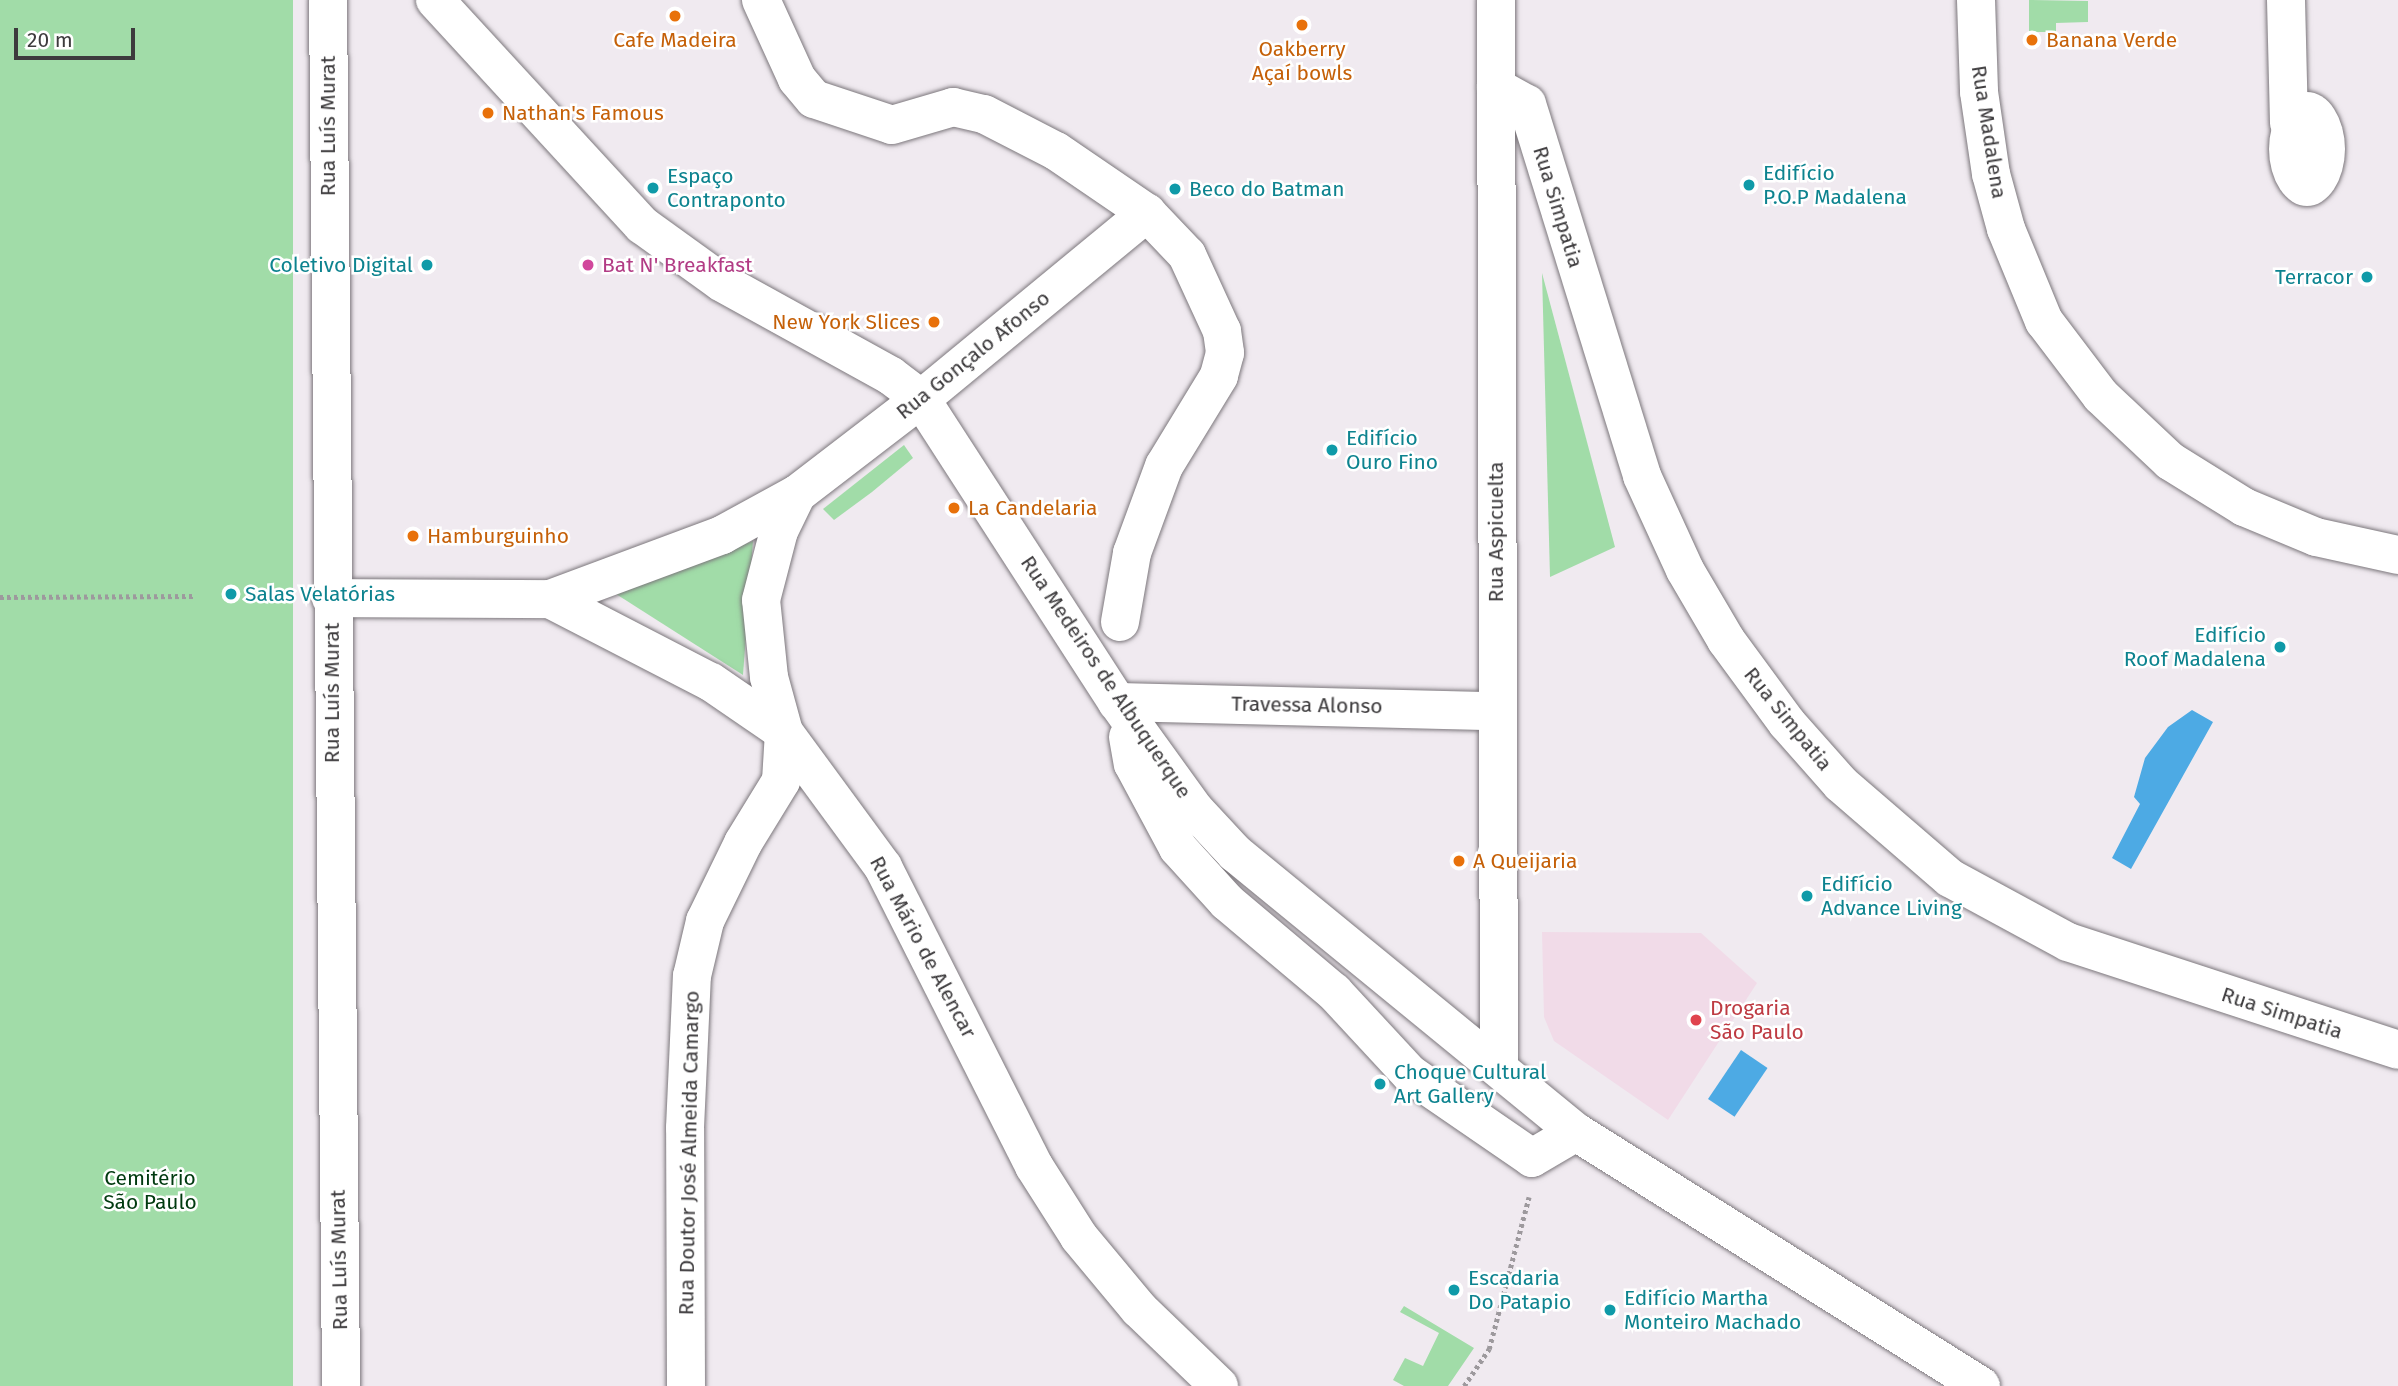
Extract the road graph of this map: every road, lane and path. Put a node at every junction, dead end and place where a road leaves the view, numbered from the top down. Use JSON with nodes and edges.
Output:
{"nodes":[{"id":1,"x":328,"y":0,"type":"edge"},
{"id":2,"x":435,"y":0,"type":"edge"},
{"id":3,"x":761,"y":0,"type":"edge"},
{"id":4,"x":1496,"y":0,"type":"edge"},
{"id":5,"x":1976,"y":0,"type":"edge"},
{"id":6,"x":2286,"y":0,"type":"edge"},
{"id":7,"x":1496,"y":87,"type":"junction"},
{"id":8,"x":2289,"y":123,"type":"dead end"},
{"id":9,"x":1147,"y":213,"type":"junction"},
{"id":10,"x":922,"y":399,"type":"junction"},
{"id":11,"x":797,"y":494,"type":"junction"},
{"id":12,"x":2398,"y":555,"type":"edge"},
{"id":13,"x":196,"y":596,"type":"dead end"},
{"id":14,"x":0,"y":597,"type":"edge"},
{"id":15,"x":331,"y":598,"type":"junction"},
{"id":16,"x":550,"y":599,"type":"junction"},
{"id":17,"x":1120,"y":622,"type":"dead end"},
{"id":18,"x":1120,"y":706,"type":"junction"},
{"id":19,"x":1496,"y":711,"type":"junction"},
{"id":20,"x":784,"y":732,"type":"junction"},
{"id":21,"x":797,"y":777,"type":"junction"},
{"id":22,"x":2398,"y":1050,"type":"edge"},
{"id":23,"x":1499,"y":1065,"type":"junction"},
{"id":24,"x":1576,"y":1132,"type":"junction"},
{"id":25,"x":1539,"y":1157,"type":"junction"},
{"id":26,"x":341,"y":1386,"type":"edge"},
{"id":27,"x":686,"y":1386,"type":"edge"},
{"id":28,"x":1219,"y":1386,"type":"edge"},
{"id":29,"x":1464,"y":1386,"type":"edge"},
{"id":30,"x":1981,"y":1386,"type":"edge"}],
"edges":[{"from":1,"to":15,"type":"street","name":"Rua Luís Murat"},
{"from":2,"to":10,"type":"street","name":"Rua Medeiros de Albuquerque"},
{"from":3,"to":9,"type":"street"},
{"from":4,"to":7,"type":"street","name":"Rua Aspicuelta"},
{"from":5,"to":12,"type":"street","name":"Rua Madalena"},
{"from":6,"to":8,"type":"street"},
{"from":7,"to":19,"type":"street","name":"Rua Aspicuelta"},
{"from":7,"to":22,"type":"street","name":"Rua Simpatia"},
{"from":9,"to":10,"type":"street","name":"Rua Gonçalo Afonso"},
{"from":9,"to":17,"type":"street"},
{"from":10,"to":11,"type":"street","name":"Rua Gonçalo Afonso"},
{"from":10,"to":18,"type":"street","name":"Rua Medeiros de Albuquerque"},
{"from":11,"to":16,"type":"street","name":"Rua Gonçalo Afonso"},
{"from":11,"to":20,"type":"street","name":"Rua Gonçalo Afonso"},
{"from":13,"to":14,"type":"path"},
{"from":15,"to":16,"type":"street"},
{"from":15,"to":26,"type":"street","name":"Rua Luís Murat"},
{"from":16,"to":20,"type":"street"},
{"from":18,"to":19,"type":"street","name":"Travessa Alonso"},
{"from":18,"to":23,"type":"street","name":"Rua Medeiros de Albuquerque"},
{"from":18,"to":25,"type":"street"},
{"from":19,"to":23,"type":"street","name":"Rua Aspicuelta"},
{"from":20,"to":21,"type":"street","name":"Rua Doutor José Almeida Camargo"},
{"from":21,"to":27,"type":"street","name":"Rua Doutor José Almeida Camargo"},
{"from":21,"to":28,"type":"street","name":"Rua Mário de Alencar"},
{"from":23,"to":24,"type":"street","name":"Rua Medeiros de Albuquerque"},
{"from":24,"to":25,"type":"street"},
{"from":24,"to":30,"type":"street","name":"Rua Medeiros de Albuquerque"},
{"from":25,"to":29,"type":"path"}]}
